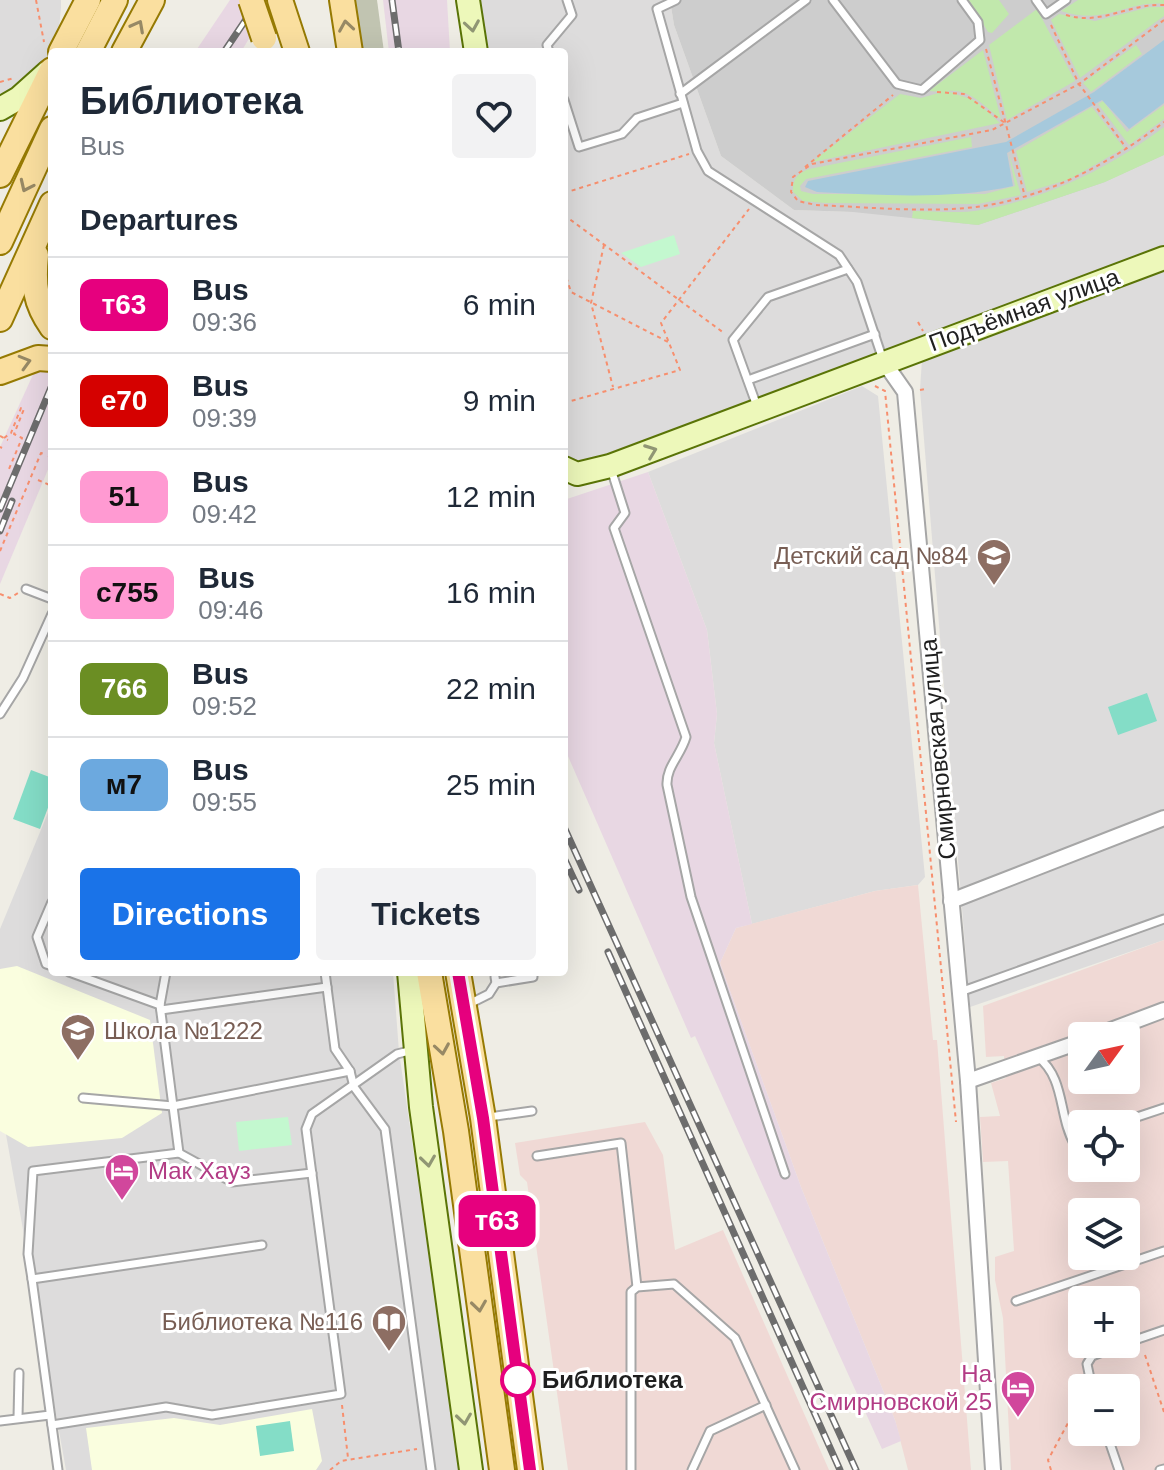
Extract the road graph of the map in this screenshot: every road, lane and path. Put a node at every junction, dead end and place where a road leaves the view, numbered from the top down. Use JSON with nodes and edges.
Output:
{"nodes":[{"id":1,"x":36,"y":0,"type":"edge"},
{"id":2,"x":65,"y":0,"type":"edge"},
{"id":3,"x":88,"y":0,"type":"edge"},
{"id":4,"x":115,"y":0,"type":"edge"},
{"id":5,"x":152,"y":0,"type":"edge"},
{"id":6,"x":251,"y":0,"type":"edge"},
{"id":7,"x":342,"y":0,"type":"edge"},
{"id":8,"x":468,"y":0,"type":"edge"},
{"id":9,"x":567,"y":0,"type":"edge"},
{"id":10,"x":654,"y":0,"type":"edge"},
{"id":11,"x":676,"y":0,"type":"edge"},
{"id":12,"x":806,"y":0,"type":"edge"},
{"id":13,"x":833,"y":0,"type":"edge"},
{"id":14,"x":962,"y":0,"type":"edge"},
{"id":15,"x":1036,"y":0,"type":"edge"},
{"id":16,"x":1066,"y":0,"type":"edge"},
{"id":17,"x":281,"y":4,"type":"edge"},
{"id":18,"x":1164,"y":5,"type":"edge"},
{"id":19,"x":1055,"y":8,"type":"junction"},
{"id":20,"x":657,"y":9,"type":"junction"},
{"id":21,"x":1046,"y":14,"type":"junction"},
{"id":22,"x":1164,"y":20,"type":"edge"},
{"id":23,"x":980,"y":40,"type":"junction"},
{"id":24,"x":266,"y":45,"type":"edge"},
{"id":25,"x":51,"y":48,"type":"edge"},
{"id":26,"x":56,"y":48,"type":"edge"},
{"id":27,"x":60,"y":48,"type":"edge"},
{"id":28,"x":90,"y":48,"type":"edge"},
{"id":29,"x":126,"y":48,"type":"edge"},
{"id":30,"x":296,"y":48,"type":"edge"},
{"id":31,"x":349,"y":48,"type":"edge"},
{"id":32,"x":475,"y":48,"type":"edge"},
{"id":33,"x":548,"y":48,"type":"edge"},
{"id":34,"x":48,"y":66,"type":"edge"},
{"id":35,"x":48,"y":72,"type":"edge"},
{"id":36,"x":897,"y":84,"type":"junction"},
{"id":37,"x":1079,"y":84,"type":"junction"},
{"id":38,"x":922,"y":90,"type":"junction"},
{"id":39,"x":680,"y":94,"type":"junction"},
{"id":40,"x":683,"y":103,"type":"junction"},
{"id":41,"x":0,"y":109,"type":"edge"},
{"id":42,"x":568,"y":113,"type":"edge"},
{"id":43,"x":1164,"y":122,"type":"edge"},
{"id":44,"x":1006,"y":123,"type":"junction"},
{"id":45,"x":48,"y":138,"type":"edge"},
{"id":46,"x":1128,"y":149,"type":"junction"},
{"id":47,"x":697,"y":151,"type":"junction"},
{"id":48,"x":801,"y":169,"type":"junction"},
{"id":49,"x":0,"y":175,"type":"edge"},
{"id":50,"x":568,"y":192,"type":"edge"},
{"id":51,"x":1024,"y":195,"type":"junction"},
{"id":52,"x":755,"y":201,"type":"junction"},
{"id":53,"x":48,"y":213,"type":"edge"},
{"id":54,"x":568,"y":218,"type":"edge"},
{"id":55,"x":38,"y":235,"type":"junction"},
{"id":56,"x":0,"y":242,"type":"edge"},
{"id":57,"x":604,"y":244,"type":"junction"},
{"id":58,"x":1164,"y":258,"type":"edge"},
{"id":59,"x":848,"y":269,"type":"junction"},
{"id":60,"x":568,"y":283,"type":"edge"},
{"id":61,"x":679,"y":300,"type":"junction"},
{"id":62,"x":591,"y":303,"type":"junction"},
{"id":63,"x":0,"y":319,"type":"edge"},
{"id":64,"x":48,"y":321,"type":"edge"},
{"id":65,"x":918,"y":322,"type":"dead end"},
{"id":66,"x":875,"y":334,"type":"junction"},
{"id":67,"x":925,"y":336,"type":"dead end"},
{"id":68,"x":733,"y":340,"type":"junction"},
{"id":69,"x":669,"y":342,"type":"junction"},
{"id":70,"x":48,"y":359,"type":"edge"},
{"id":71,"x":878,"y":371,"type":"junction"},
{"id":72,"x":0,"y":372,"type":"edge"},
{"id":73,"x":748,"y":380,"type":"junction"},
{"id":74,"x":613,"y":389,"type":"junction"},
{"id":75,"x":925,"y":389,"type":"dead end"},
{"id":76,"x":920,"y":390,"type":"dead end"},
{"id":77,"x":568,"y":402,"type":"edge"},
{"id":78,"x":759,"y":411,"type":"junction"},
{"id":79,"x":4,"y":438,"type":"edge"},
{"id":80,"x":48,"y":456,"type":"edge"},
{"id":81,"x":610,"y":466,"type":"junction"},
{"id":82,"x":6,"y":467,"type":"dead end"},
{"id":83,"x":570,"y":471,"type":"edge"},
{"id":84,"x":34,"y":478,"type":"junction"},
{"id":85,"x":48,"y":484,"type":"edge"},
{"id":86,"x":0,"y":551,"type":"edge"},
{"id":87,"x":26,"y":589,"type":"joint"},
{"id":88,"x":0,"y":594,"type":"edge"},
{"id":89,"x":48,"y":597,"type":"edge"},
{"id":90,"x":48,"y":623,"type":"edge"},
{"id":91,"x":0,"y":714,"type":"edge"},
{"id":92,"x":1164,"y":818,"type":"edge"},
{"id":93,"x":951,"y":901,"type":"junction"},
{"id":94,"x":48,"y":911,"type":"edge"},
{"id":95,"x":1164,"y":919,"type":"edge"},
{"id":96,"x":48,"y":965,"type":"edge"},
{"id":97,"x":80,"y":976,"type":"edge"},
{"id":98,"x":99,"y":976,"type":"edge"},
{"id":99,"x":165,"y":976,"type":"edge"},
{"id":100,"x":326,"y":976,"type":"edge"},
{"id":101,"x":409,"y":976,"type":"edge"},
{"id":102,"x":430,"y":976,"type":"edge"},
{"id":103,"x":459,"y":976,"type":"edge"},
{"id":104,"x":533,"y":976,"type":"edge"},
{"id":105,"x":97,"y":982,"type":"junction"},
{"id":106,"x":327,"y":987,"type":"junction"},
{"id":107,"x":960,"y":992,"type":"junction"},
{"id":108,"x":161,"y":1007,"type":"junction"},
{"id":109,"x":464,"y":1007,"type":"junction"},
{"id":110,"x":1164,"y":1010,"type":"edge"},
{"id":111,"x":1132,"y":1022,"type":"edge"},
{"id":112,"x":1068,"y":1046,"type":"edge"},
{"id":113,"x":416,"y":1049,"type":"junction"},
{"id":114,"x":1038,"y":1057,"type":"junction"},
{"id":115,"x":350,"y":1071,"type":"junction"},
{"id":116,"x":968,"y":1081,"type":"junction"},
{"id":117,"x":354,"y":1087,"type":"junction"},
{"id":118,"x":83,"y":1098,"type":"dead end"},
{"id":119,"x":173,"y":1106,"type":"junction"},
{"id":120,"x":1164,"y":1108,"type":"edge"},
{"id":121,"x":532,"y":1111,"type":"dead end"},
{"id":122,"x":1140,"y":1116,"type":"edge"},
{"id":123,"x":483,"y":1118,"type":"junction"},
{"id":124,"x":956,"y":1128,"type":"dead end"},
{"id":125,"x":1068,"y":1130,"type":"edge"},
{"id":126,"x":179,"y":1153,"type":"junction"},
{"id":127,"x":537,"y":1156,"type":"dead end"},
{"id":128,"x":312,"y":1173,"type":"junction"},
{"id":129,"x":785,"y":1174,"type":"dead end"},
{"id":130,"x":262,"y":1245,"type":"dead end"},
{"id":131,"x":1164,"y":1251,"type":"edge"},
{"id":132,"x":32,"y":1279,"type":"junction"},
{"id":133,"x":637,"y":1287,"type":"junction"},
{"id":134,"x":1016,"y":1301,"type":"dead end"},
{"id":135,"x":1164,"y":1330,"type":"edge"},
{"id":136,"x":1140,"y":1338,"type":"edge"},
{"id":137,"x":1145,"y":1355,"type":"dead end"},
{"id":138,"x":19,"y":1373,"type":"dead end"},
{"id":139,"x":341,"y":1394,"type":"junction"},
{"id":140,"x":766,"y":1405,"type":"junction"},
{"id":141,"x":1164,"y":1412,"type":"edge"},
{"id":142,"x":50,"y":1415,"type":"junction"},
{"id":143,"x":18,"y":1418,"type":"junction"},
{"id":144,"x":0,"y":1421,"type":"edge"},
{"id":145,"x":1068,"y":1423,"type":"edge"},
{"id":146,"x":52,"y":1425,"type":"junction"},
{"id":147,"x":1111,"y":1446,"type":"edge"},
{"id":148,"x":429,"y":1447,"type":"junction"},
{"id":149,"x":349,"y":1459,"type":"junction"},
{"id":150,"x":58,"y":1470,"type":"edge"},
{"id":151,"x":330,"y":1470,"type":"edge"},
{"id":152,"x":431,"y":1470,"type":"edge"},
{"id":153,"x":471,"y":1470,"type":"edge"},
{"id":154,"x":502,"y":1470,"type":"edge"},
{"id":155,"x":530,"y":1470,"type":"edge"},
{"id":156,"x":631,"y":1470,"type":"edge"},
{"id":157,"x":692,"y":1470,"type":"edge"},
{"id":158,"x":795,"y":1470,"type":"edge"},
{"id":159,"x":993,"y":1470,"type":"edge"},
{"id":160,"x":1051,"y":1470,"type":"edge"},
{"id":161,"x":1119,"y":1470,"type":"edge"}],
"edges":[{"from":1,"to":25,"type":"path"},
{"from":2,"to":26,"type":"main road"},
{"from":3,"to":27,"type":"main road"},
{"from":4,"to":28,"type":"main road"},
{"from":29,"to":5,"type":"main road","one_way":true},
{"from":6,"to":24,"type":"main road","bridge":true},
{"from":31,"to":7,"type":"main road","one_way":true},
{"from":8,"to":32,"type":"street","one_way":true},
{"from":9,"to":33,"type":"lane"},
{"from":10,"to":20,"type":"lane"},
{"from":11,"to":20,"type":"lane"},
{"from":12,"to":39,"type":"lane"},
{"from":13,"to":36,"type":"lane"},
{"from":14,"to":23,"type":"lane"},
{"from":15,"to":21,"type":"lane"},
{"from":16,"to":19,"type":"lane"},
{"from":17,"to":30,"type":"main road"},
{"from":18,"to":19,"type":"path"},
{"from":19,"to":21,"type":"lane"},
{"from":20,"to":39,"type":"lane"},
{"from":21,"to":37,"type":"path"},
{"from":22,"to":37,"type":"path"},
{"from":23,"to":38,"type":"lane"},
{"from":23,"to":44,"type":"path"},
{"from":34,"to":41,"type":"street"},
{"from":35,"to":49,"type":"main road"},
{"from":36,"to":38,"type":"lane"},
{"from":36,"to":48,"type":"path"},
{"from":37,"to":44,"type":"path"},
{"from":37,"to":46,"type":"path"},
{"from":38,"to":44,"type":"path"},
{"from":39,"to":40,"type":"lane"},
{"from":40,"to":42,"type":"lane"},
{"from":40,"to":47,"type":"lane"},
{"from":43,"to":46,"type":"path"},
{"from":44,"to":48,"type":"path"},
{"from":44,"to":51,"type":"path"},
{"from":45,"to":56,"type":"main road","one_way":true},
{"from":46,"to":51,"type":"path"},
{"from":47,"to":50,"type":"path"},
{"from":47,"to":52,"type":"lane"},
{"from":48,"to":51,"type":"path"},
{"from":52,"to":59,"type":"lane"},
{"from":52,"to":61,"type":"path"},
{"from":53,"to":55,"type":"main road"},
{"from":54,"to":57,"type":"path"},
{"from":55,"to":63,"type":"main road"},
{"from":55,"to":64,"type":"main road"},
{"from":57,"to":61,"type":"path"},
{"from":57,"to":62,"type":"path"},
{"from":58,"to":71,"type":"street","name":"Подъёмная улица"},
{"from":59,"to":66,"type":"lane"},
{"from":59,"to":68,"type":"lane"},
{"from":60,"to":62,"type":"path"},
{"from":61,"to":68,"type":"path"},
{"from":61,"to":69,"type":"path"},
{"from":62,"to":69,"type":"path"},
{"from":62,"to":74,"type":"path"},
{"from":65,"to":67,"type":"path"},
{"from":66,"to":71,"type":"lane"},
{"from":66,"to":73,"type":"lane"},
{"from":68,"to":73,"type":"lane"},
{"from":69,"to":74,"type":"path"},
{"from":72,"to":70,"type":"main road","one_way":true},
{"from":71,"to":78,"type":"street"},
{"from":71,"to":93,"type":"street","name":"Смирновская улица"},
{"from":71,"to":124,"type":"path"},
{"from":73,"to":78,"type":"lane"},
{"from":74,"to":77,"type":"path"},
{"from":75,"to":76,"type":"path"},
{"from":81,"to":78,"type":"street","one_way":true},
{"from":79,"to":82,"type":"path"},
{"from":80,"to":84,"type":"path"},
{"from":81,"to":83,"type":"street"},
{"from":81,"to":129,"type":"lane"},
{"from":84,"to":85,"type":"path"},
{"from":84,"to":86,"type":"path"},
{"from":87,"to":88,"type":"path"},
{"from":87,"to":89,"type":"lane"},
{"from":90,"to":91,"type":"lane"},
{"from":92,"to":93,"type":"street"},
{"from":93,"to":107,"type":"street","name":"Смирновская улица"},
{"from":94,"to":96,"type":"lane"},
{"from":95,"to":107,"type":"lane"},
{"from":97,"to":105,"type":"lane"},
{"from":98,"to":105,"type":"lane"},
{"from":99,"to":108,"type":"lane"},
{"from":100,"to":106,"type":"lane"},
{"from":101,"to":113,"type":"street"},
{"from":102,"to":154,"type":"main road","one_way":true},
{"from":103,"to":109,"type":"main road"},
{"from":104,"to":109,"type":"lane"},
{"from":105,"to":108,"type":"lane"},
{"from":106,"to":108,"type":"lane"},
{"from":106,"to":115,"type":"lane"},
{"from":107,"to":116,"type":"street","name":"Смирновская улица"},
{"from":108,"to":119,"type":"lane"},
{"from":109,"to":123,"type":"main road"},
{"from":110,"to":111,"type":"street"},
{"from":112,"to":114,"type":"street"},
{"from":113,"to":117,"type":"lane"},
{"from":113,"to":153,"type":"street","one_way":true},
{"from":114,"to":116,"type":"street"},
{"from":114,"to":125,"type":"lane"},
{"from":115,"to":117,"type":"lane"},
{"from":115,"to":119,"type":"lane"},
{"from":116,"to":159,"type":"street","name":"Смирновская улица"},
{"from":117,"to":128,"type":"lane"},
{"from":117,"to":148,"type":"lane"},
{"from":118,"to":119,"type":"lane"},
{"from":119,"to":126,"type":"lane"},
{"from":120,"to":122,"type":"lane"},
{"from":121,"to":123,"type":"lane"},
{"from":123,"to":155,"type":"main road"},
{"from":126,"to":128,"type":"lane"},
{"from":126,"to":132,"type":"lane"},
{"from":127,"to":133,"type":"lane"},
{"from":128,"to":139,"type":"lane"},
{"from":130,"to":132,"type":"lane"},
{"from":131,"to":134,"type":"lane"},
{"from":132,"to":142,"type":"lane"},
{"from":133,"to":140,"type":"lane"},
{"from":133,"to":156,"type":"lane"},
{"from":135,"to":136,"type":"lane"},
{"from":137,"to":141,"type":"path"},
{"from":138,"to":143,"type":"lane"},
{"from":139,"to":146,"type":"lane"},
{"from":139,"to":149,"type":"path"},
{"from":140,"to":157,"type":"lane"},
{"from":140,"to":158,"type":"lane"},
{"from":142,"to":143,"type":"lane"},
{"from":142,"to":146,"type":"lane"},
{"from":143,"to":144,"type":"lane"},
{"from":145,"to":160,"type":"path"},
{"from":146,"to":150,"type":"lane"},
{"from":147,"to":161,"type":"lane"},
{"from":148,"to":149,"type":"path"},
{"from":148,"to":152,"type":"lane"},
{"from":149,"to":151,"type":"path"}]}
